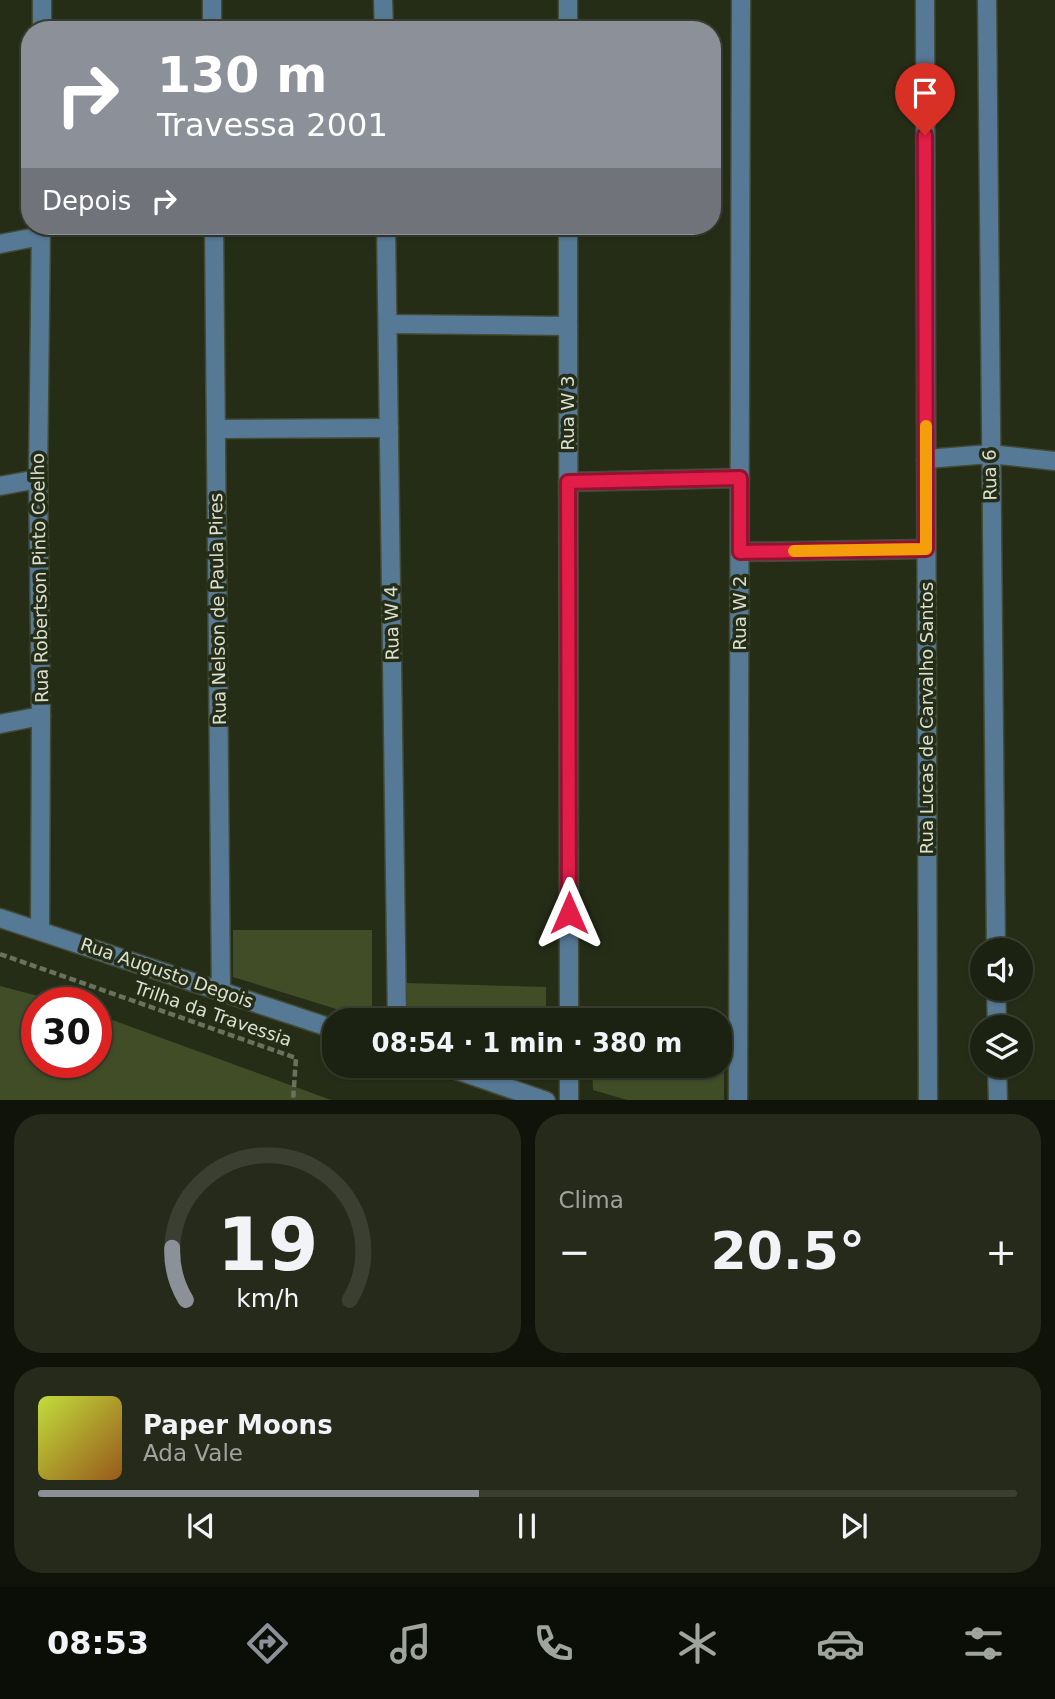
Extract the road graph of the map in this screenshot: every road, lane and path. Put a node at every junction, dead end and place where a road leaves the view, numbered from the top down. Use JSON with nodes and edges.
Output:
{"nodes":[{"id":1,"x":42,"y":0,"type":"edge"},
{"id":2,"x":212,"y":0,"type":"edge"},
{"id":3,"x":383,"y":0,"type":"edge"},
{"id":4,"x":568,"y":0,"type":"edge"},
{"id":5,"x":741,"y":0,"type":"edge"},
{"id":6,"x":925,"y":0,"type":"edge"},
{"id":7,"x":987,"y":0,"type":"edge"},
{"id":8,"x":42,"y":21,"type":"edge"},
{"id":9,"x":212,"y":21,"type":"edge"},
{"id":10,"x":384,"y":21,"type":"edge"},
{"id":11,"x":568,"y":21,"type":"edge"},
{"id":12,"x":28,"y":235,"type":"edge"},
{"id":13,"x":41,"y":235,"type":"edge"},
{"id":14,"x":214,"y":235,"type":"edge"},
{"id":15,"x":386,"y":235,"type":"edge"},
{"id":16,"x":568,"y":235,"type":"edge"},
{"id":17,"x":0,"y":244,"type":"edge"},
{"id":18,"x":388,"y":324,"type":"junction"},
{"id":19,"x":568,"y":326,"type":"junction"},
{"id":20,"x":389,"y":428,"type":"junction"},
{"id":21,"x":216,"y":429,"type":"junction"},
{"id":22,"x":990,"y":454,"type":"junction"},
{"id":23,"x":926,"y":459,"type":"junction"},
{"id":24,"x":1055,"y":461,"type":"edge"},
{"id":25,"x":740,"y":478,"type":"junction"},
{"id":26,"x":38,"y":479,"type":"junction"},
{"id":27,"x":568,"y":482,"type":"junction"},
{"id":28,"x":0,"y":486,"type":"edge"},
{"id":29,"x":926,"y":549,"type":"junction"},
{"id":30,"x":740,"y":552,"type":"junction"},
{"id":31,"x":41,"y":716,"type":"junction"},
{"id":32,"x":0,"y":724,"type":"edge"},
{"id":33,"x":0,"y":918,"type":"edge"},
{"id":34,"x":40,"y":930,"type":"junction"},
{"id":35,"x":996,"y":938,"type":"edge"},
{"id":36,"x":0,"y":954,"type":"edge"},
{"id":37,"x":221,"y":992,"type":"junction"},
{"id":38,"x":397,"y":1008,"type":"edge"},
{"id":39,"x":569,"y":1008,"type":"edge"},
{"id":40,"x":322,"y":1025,"type":"edge"},
{"id":41,"x":480,"y":1078,"type":"edge"},
{"id":42,"x":569,"y":1078,"type":"edge"},
{"id":43,"x":998,"y":1078,"type":"edge"},
{"id":44,"x":293,"y":1100,"type":"edge"},
{"id":45,"x":543,"y":1100,"type":"edge"},
{"id":46,"x":569,"y":1100,"type":"edge"},
{"id":47,"x":738,"y":1100,"type":"edge"},
{"id":48,"x":928,"y":1100,"type":"edge"},
{"id":49,"x":998,"y":1100,"type":"edge"}],
"edges":[{"from":1,"to":8,"type":"street"},
{"from":2,"to":9,"type":"street"},
{"from":3,"to":10,"type":"street"},
{"from":4,"to":11,"type":"street"},
{"from":5,"to":25,"type":"street","name":"Rua W 2"},
{"from":6,"to":23,"type":"street","name":"Rua Lucas de Carvalho Santos"},
{"from":7,"to":22,"type":"street","name":"Rua 6"},
{"from":12,"to":17,"type":"street"},
{"from":13,"to":26,"type":"street","name":"Rua Robertson Pinto Coelho"},
{"from":14,"to":21,"type":"street","name":"Rua Nelson de Paula Pires"},
{"from":15,"to":18,"type":"street","name":"Rua W 4"},
{"from":16,"to":19,"type":"street","name":"Rua W 3"},
{"from":18,"to":19,"type":"street"},
{"from":18,"to":20,"type":"street","name":"Rua W 4"},
{"from":19,"to":27,"type":"street","name":"Rua W 3"},
{"from":20,"to":21,"type":"street"},
{"from":20,"to":38,"type":"street","name":"Rua W 4"},
{"from":21,"to":37,"type":"street","name":"Rua Nelson de Paula Pires"},
{"from":22,"to":23,"type":"street"},
{"from":22,"to":24,"type":"street"},
{"from":22,"to":35,"type":"street","name":"Rua 6"},
{"from":23,"to":29,"type":"street","name":"Rua Lucas de Carvalho Santos"},
{"from":25,"to":27,"type":"street"},
{"from":25,"to":30,"type":"street","name":"Rua W 2"},
{"from":26,"to":28,"type":"street"},
{"from":26,"to":31,"type":"street","name":"Rua Robertson Pinto Coelho"},
{"from":27,"to":39,"type":"street","name":"Rua W 3"},
{"from":29,"to":30,"type":"street"},
{"from":29,"to":48,"type":"street","name":"Rua Lucas de Carvalho Santos"},
{"from":30,"to":47,"type":"street","name":"Rua W 2"},
{"from":31,"to":32,"type":"street"},
{"from":31,"to":34,"type":"street","name":"Rua Robertson Pinto Coelho"},
{"from":33,"to":34,"type":"street","name":"Rua Augusto Degois"},
{"from":34,"to":37,"type":"street","name":"Rua Augusto Degois"},
{"from":36,"to":44,"type":"path","name":"Trilha da Travessia"},
{"from":37,"to":40,"type":"street","name":"Rua Augusto Degois"},
{"from":41,"to":45,"type":"street"},
{"from":42,"to":46,"type":"street"},
{"from":43,"to":49,"type":"street"}]}
